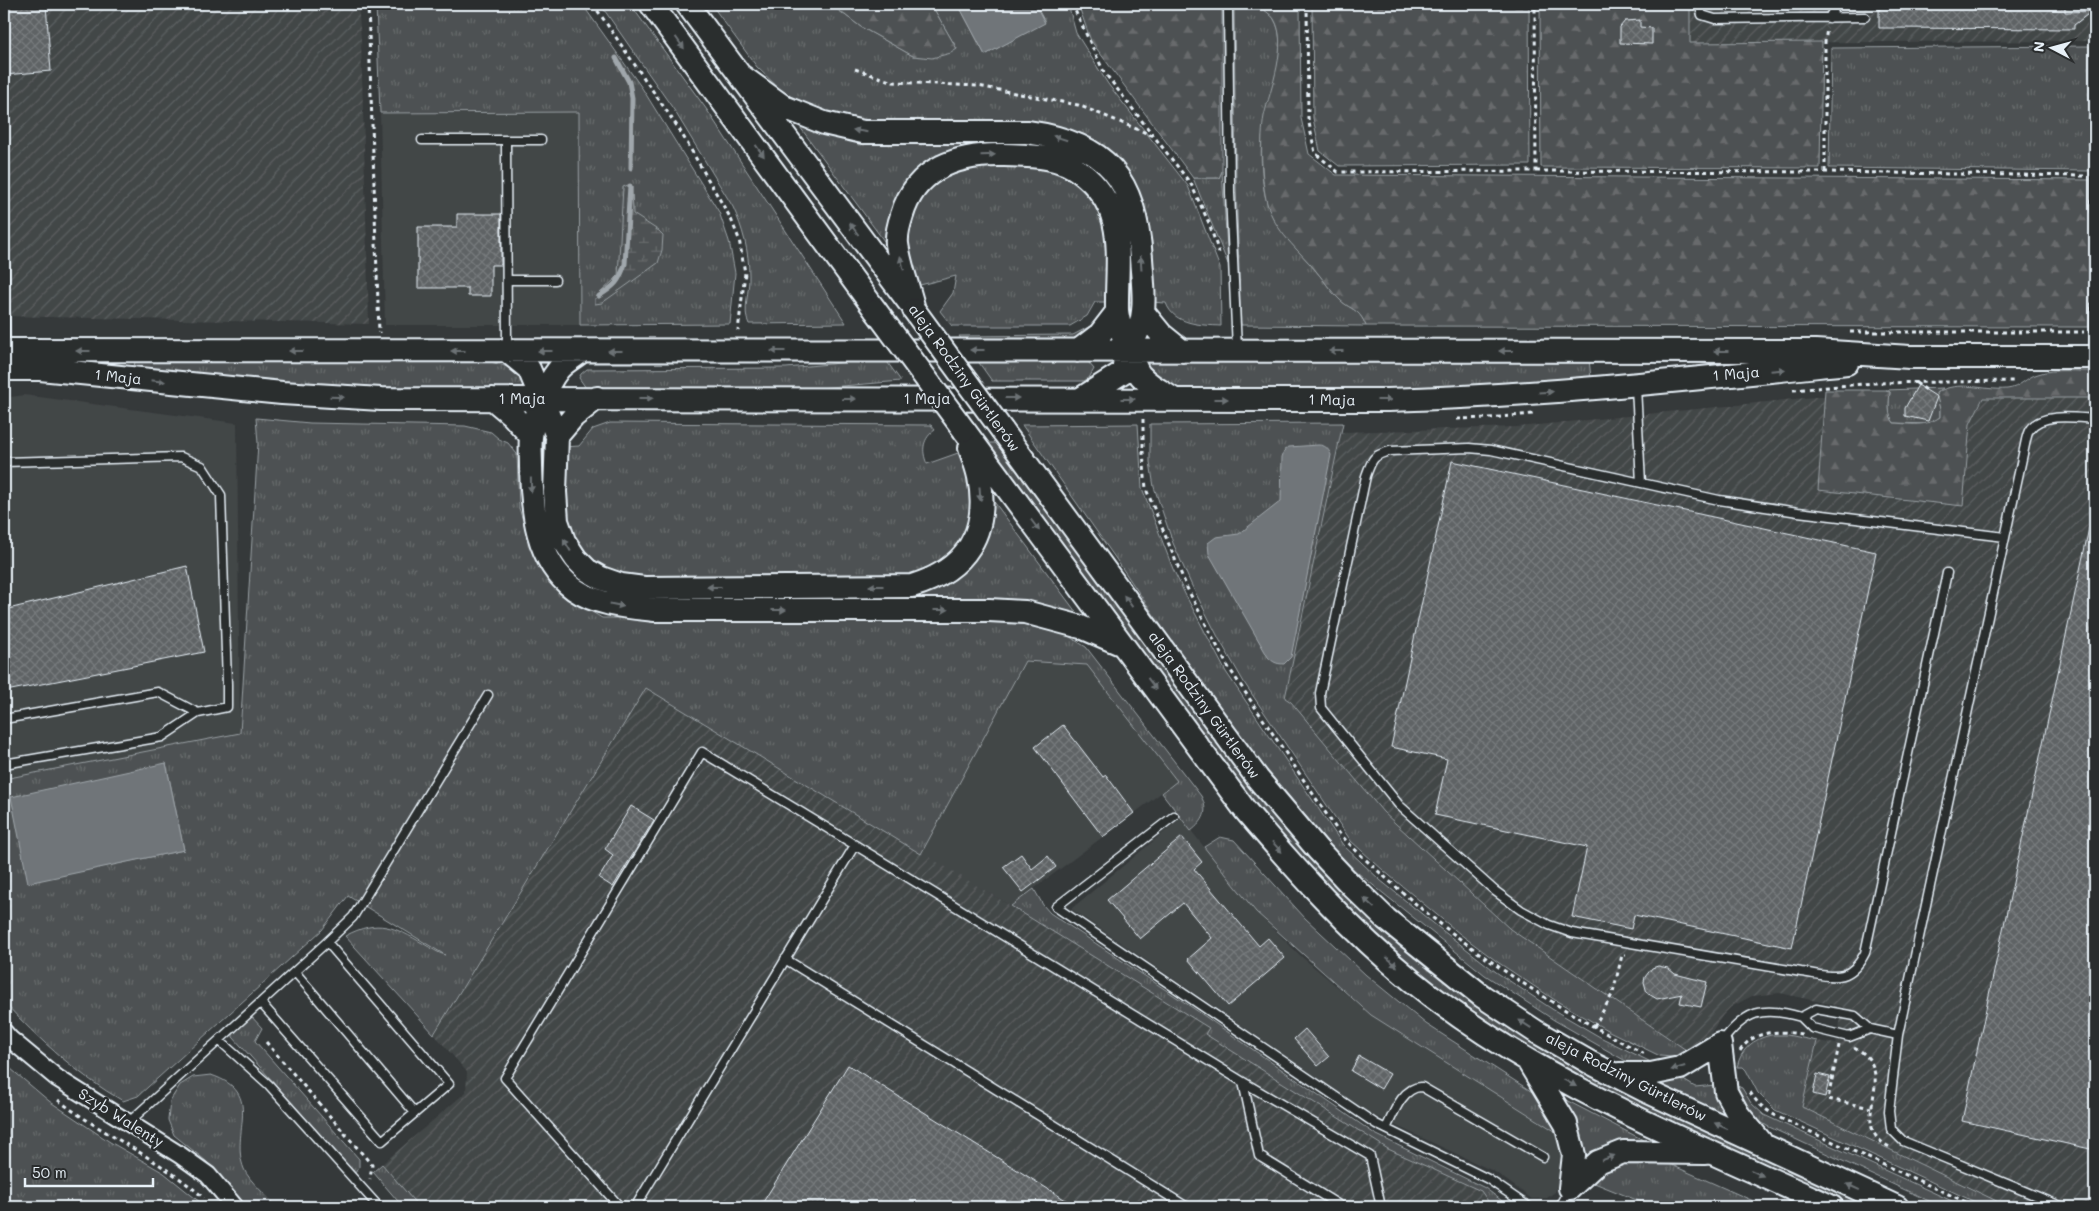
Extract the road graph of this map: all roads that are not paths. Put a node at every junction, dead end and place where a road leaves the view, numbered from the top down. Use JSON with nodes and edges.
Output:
{"nodes":[{"id":1,"x":651,"y":4,"type":"edge"},
{"id":2,"x":687,"y":4,"type":"edge"},
{"id":3,"x":1228,"y":4,"type":"edge"},
{"id":4,"x":1699,"y":4,"type":"edge"},
{"id":5,"x":1837,"y":4,"type":"edge"},
{"id":6,"x":1865,"y":17,"type":"dead end"},
{"id":7,"x":1829,"y":18,"type":"junction"},
{"id":8,"x":740,"y":75,"type":"junction"},
{"id":9,"x":2095,"y":132,"type":"edge"},
{"id":10,"x":422,"y":140,"type":"dead end"},
{"id":11,"x":541,"y":140,"type":"dead end"},
{"id":12,"x":506,"y":141,"type":"junction"},
{"id":13,"x":2094,"y":176,"type":"edge"},
{"id":14,"x":2095,"y":211,"type":"edge"},
{"id":15,"x":4,"y":254,"type":"edge"},
{"id":16,"x":506,"y":280,"type":"junction"},
{"id":17,"x":555,"y":280,"type":"dead end"},
{"id":18,"x":2095,"y":306,"type":"edge"},
{"id":19,"x":914,"y":310,"type":"junction"},
{"id":20,"x":1117,"y":312,"type":"junction"},
{"id":21,"x":1143,"y":312,"type":"junction"},
{"id":22,"x":507,"y":351,"type":"junction"},
{"id":23,"x":582,"y":351,"type":"junction"},
{"id":24,"x":1078,"y":351,"type":"junction"},
{"id":25,"x":1128,"y":351,"type":"junction"},
{"id":26,"x":1182,"y":351,"type":"junction"},
{"id":27,"x":1237,"y":351,"type":"junction"},
{"id":28,"x":4,"y":356,"type":"edge"},
{"id":29,"x":1910,"y":357,"type":"junction"},
{"id":30,"x":2095,"y":357,"type":"edge"},
{"id":31,"x":1636,"y":384,"type":"junction"},
{"id":32,"x":597,"y":398,"type":"junction"},
{"id":33,"x":1082,"y":398,"type":"junction"},
{"id":34,"x":493,"y":399,"type":"junction"},
{"id":35,"x":542,"y":399,"type":"junction"},
{"id":36,"x":1173,"y":399,"type":"junction"},
{"id":37,"x":2095,"y":418,"type":"edge"},
{"id":38,"x":964,"y":430,"type":"junction"},
{"id":39,"x":531,"y":436,"type":"junction"},
{"id":40,"x":557,"y":436,"type":"junction"},
{"id":41,"x":4,"y":462,"type":"edge"},
{"id":42,"x":1641,"y":483,"type":"junction"},
{"id":43,"x":2005,"y":537,"type":"junction"},
{"id":44,"x":1947,"y":573,"type":"dead end"},
{"id":45,"x":1124,"y":645,"type":"junction"},
{"id":46,"x":488,"y":695,"type":"dead end"},
{"id":47,"x":198,"y":713,"type":"junction"},
{"id":48,"x":4,"y":719,"type":"edge"},
{"id":49,"x":4,"y":764,"type":"edge"},
{"id":50,"x":1174,"y":816,"type":"dead end"},
{"id":51,"x":855,"y":844,"type":"junction"},
{"id":52,"x":327,"y":942,"type":"junction"},
{"id":53,"x":785,"y":959,"type":"junction"},
{"id":54,"x":295,"y":972,"type":"junction"},
{"id":55,"x":261,"y":1004,"type":"junction"},
{"id":56,"x":1801,"y":1017,"type":"junction"},
{"id":57,"x":1870,"y":1029,"type":"junction"},
{"id":58,"x":4,"y":1032,"type":"edge"},
{"id":59,"x":1898,"y":1034,"type":"junction"},
{"id":60,"x":220,"y":1042,"type":"junction"},
{"id":61,"x":1729,"y":1049,"type":"junction"},
{"id":62,"x":1528,"y":1060,"type":"junction"},
{"id":63,"x":1613,"y":1074,"type":"junction"},
{"id":64,"x":1243,"y":1082,"type":"junction"},
{"id":65,"x":415,"y":1113,"type":"junction"},
{"id":66,"x":128,"y":1123,"type":"junction"},
{"id":67,"x":1386,"y":1129,"type":"junction"},
{"id":68,"x":1765,"y":1147,"type":"junction"},
{"id":69,"x":1713,"y":1153,"type":"junction"},
{"id":70,"x":1543,"y":1157,"type":"dead end"},
{"id":71,"x":1565,"y":1198,"type":"edge"},
{"id":72,"x":235,"y":1207,"type":"edge"},
{"id":73,"x":379,"y":1207,"type":"edge"},
{"id":74,"x":620,"y":1207,"type":"edge"},
{"id":75,"x":635,"y":1207,"type":"edge"},
{"id":76,"x":1187,"y":1207,"type":"edge"},
{"id":77,"x":1342,"y":1207,"type":"edge"},
{"id":78,"x":1381,"y":1207,"type":"edge"},
{"id":79,"x":1529,"y":1207,"type":"edge"},
{"id":80,"x":1832,"y":1207,"type":"edge"},
{"id":81,"x":1897,"y":1207,"type":"edge"},
{"id":82,"x":2063,"y":1207,"type":"edge"}],
"edges":[{"from":1,"to":38,"type":"main road","name":"aleja Rodziny Gürtlerów","one_way":true,"bridge":true},
{"from":2,"to":8,"type":"main road","name":"aleja Rodziny Gürtlerów"},
{"from":3,"to":27,"type":"lane"},
{"from":4,"to":7,"type":"lane"},
{"from":5,"to":7,"type":"lane"},
{"from":6,"to":7,"type":"lane"},
{"from":19,"to":8,"type":"main road","name":"aleja Rodziny Gürtlerów","one_way":true},
{"from":21,"to":8,"type":"main road","one_way":true},
{"from":9,"to":13,"type":"lane"},
{"from":10,"to":12,"type":"lane"},
{"from":11,"to":12,"type":"lane"},
{"from":12,"to":16,"type":"lane"},
{"from":13,"to":14,"type":"lane"},
{"from":15,"to":28,"type":"lane"},
{"from":16,"to":17,"type":"lane"},
{"from":16,"to":22,"type":"lane"},
{"from":18,"to":30,"type":"lane"},
{"from":19,"to":20,"type":"main road","one_way":true},
{"from":63,"to":19,"type":"main road","name":"aleja Rodziny Gürtlerów","one_way":true,"bridge":true},
{"from":20,"to":24,"type":"main road"},
{"from":20,"to":25,"type":"main road"},
{"from":21,"to":25,"type":"main road"},
{"from":21,"to":26,"type":"main road"},
{"from":23,"to":22,"type":"main road","name":"1 Maja","one_way":true},
{"from":22,"to":28,"type":"main road","name":"1 Maja","one_way":true},
{"from":22,"to":35,"type":"main road"},
{"from":24,"to":23,"type":"main road","name":"1 Maja","one_way":true},
{"from":23,"to":35,"type":"main road"},
{"from":24,"to":25,"type":"main road","name":"1 Maja"},
{"from":25,"to":26,"type":"main road","name":"1 Maja"},
{"from":25,"to":33,"type":"main road"},
{"from":25,"to":36,"type":"main road"},
{"from":26,"to":27,"type":"main road","name":"1 Maja"},
{"from":29,"to":27,"type":"main road","name":"1 Maja","one_way":true},
{"from":28,"to":34,"type":"main road","name":"1 Maja","one_way":true},
{"from":29,"to":30,"type":"main road","name":"1 Maja"},
{"from":31,"to":29,"type":"main road","name":"1 Maja","one_way":true},
{"from":36,"to":31,"type":"main road","name":"1 Maja","one_way":true},
{"from":31,"to":42,"type":"lane"},
{"from":32,"to":33,"type":"main road","name":"1 Maja","one_way":true},
{"from":32,"to":35,"type":"main road","name":"1 Maja"},
{"from":32,"to":40,"type":"main road"},
{"from":33,"to":36,"type":"main road","name":"1 Maja","one_way":true},
{"from":34,"to":35,"type":"main road","name":"1 Maja"},
{"from":34,"to":39,"type":"main road"},
{"from":35,"to":39,"type":"main road"},
{"from":35,"to":40,"type":"main road"},
{"from":37,"to":43,"type":"lane"},
{"from":38,"to":40,"type":"main road","one_way":true},
{"from":38,"to":45,"type":"main road","name":"aleja Rodziny Gürtlerów","one_way":true},
{"from":39,"to":45,"type":"main road","one_way":true},
{"from":41,"to":47,"type":"lane"},
{"from":42,"to":43,"type":"lane"},
{"from":42,"to":44,"type":"lane"},
{"from":43,"to":59,"type":"lane"},
{"from":45,"to":62,"type":"main road","name":"aleja Rodziny Gürtlerów","one_way":true},
{"from":46,"to":52,"type":"lane"},
{"from":47,"to":48,"type":"lane"},
{"from":47,"to":49,"type":"lane"},
{"from":50,"to":67,"type":"lane"},
{"from":51,"to":53,"type":"lane"},
{"from":51,"to":64,"type":"lane"},
{"from":51,"to":74,"type":"lane"},
{"from":52,"to":54,"type":"lane"},
{"from":52,"to":65,"type":"lane"},
{"from":53,"to":75,"type":"lane"},
{"from":53,"to":76,"type":"lane"},
{"from":54,"to":55,"type":"lane"},
{"from":54,"to":65,"type":"lane"},
{"from":55,"to":60,"type":"lane"},
{"from":55,"to":65,"type":"lane"},
{"from":56,"to":57,"type":"lane"},
{"from":56,"to":57,"type":"lane"},
{"from":56,"to":61,"type":"lane"},
{"from":57,"to":59,"type":"lane"},
{"from":58,"to":66,"type":"street","name":"Szyb Walenty"},
{"from":59,"to":82,"type":"lane"},
{"from":60,"to":66,"type":"lane"},
{"from":60,"to":73,"type":"lane"},
{"from":61,"to":63,"type":"main road","one_way":true},
{"from":61,"to":68,"type":"main road"},
{"from":62,"to":69,"type":"main road","name":"aleja Rodziny Gürtlerów","one_way":true},
{"from":62,"to":71,"type":"main road"},
{"from":68,"to":63,"type":"main road","name":"aleja Rodziny Gürtlerów","one_way":true},
{"from":64,"to":77,"type":"lane"},
{"from":64,"to":78,"type":"lane"},
{"from":66,"to":72,"type":"street","name":"Szyb Walenty"},
{"from":67,"to":70,"type":"lane"},
{"from":67,"to":79,"type":"lane"},
{"from":81,"to":68,"type":"main road","name":"aleja Rodziny Gürtlerów","one_way":true},
{"from":71,"to":69,"type":"main road","one_way":true},
{"from":69,"to":80,"type":"main road","name":"aleja Rodziny Gürtlerów","one_way":true}]}
